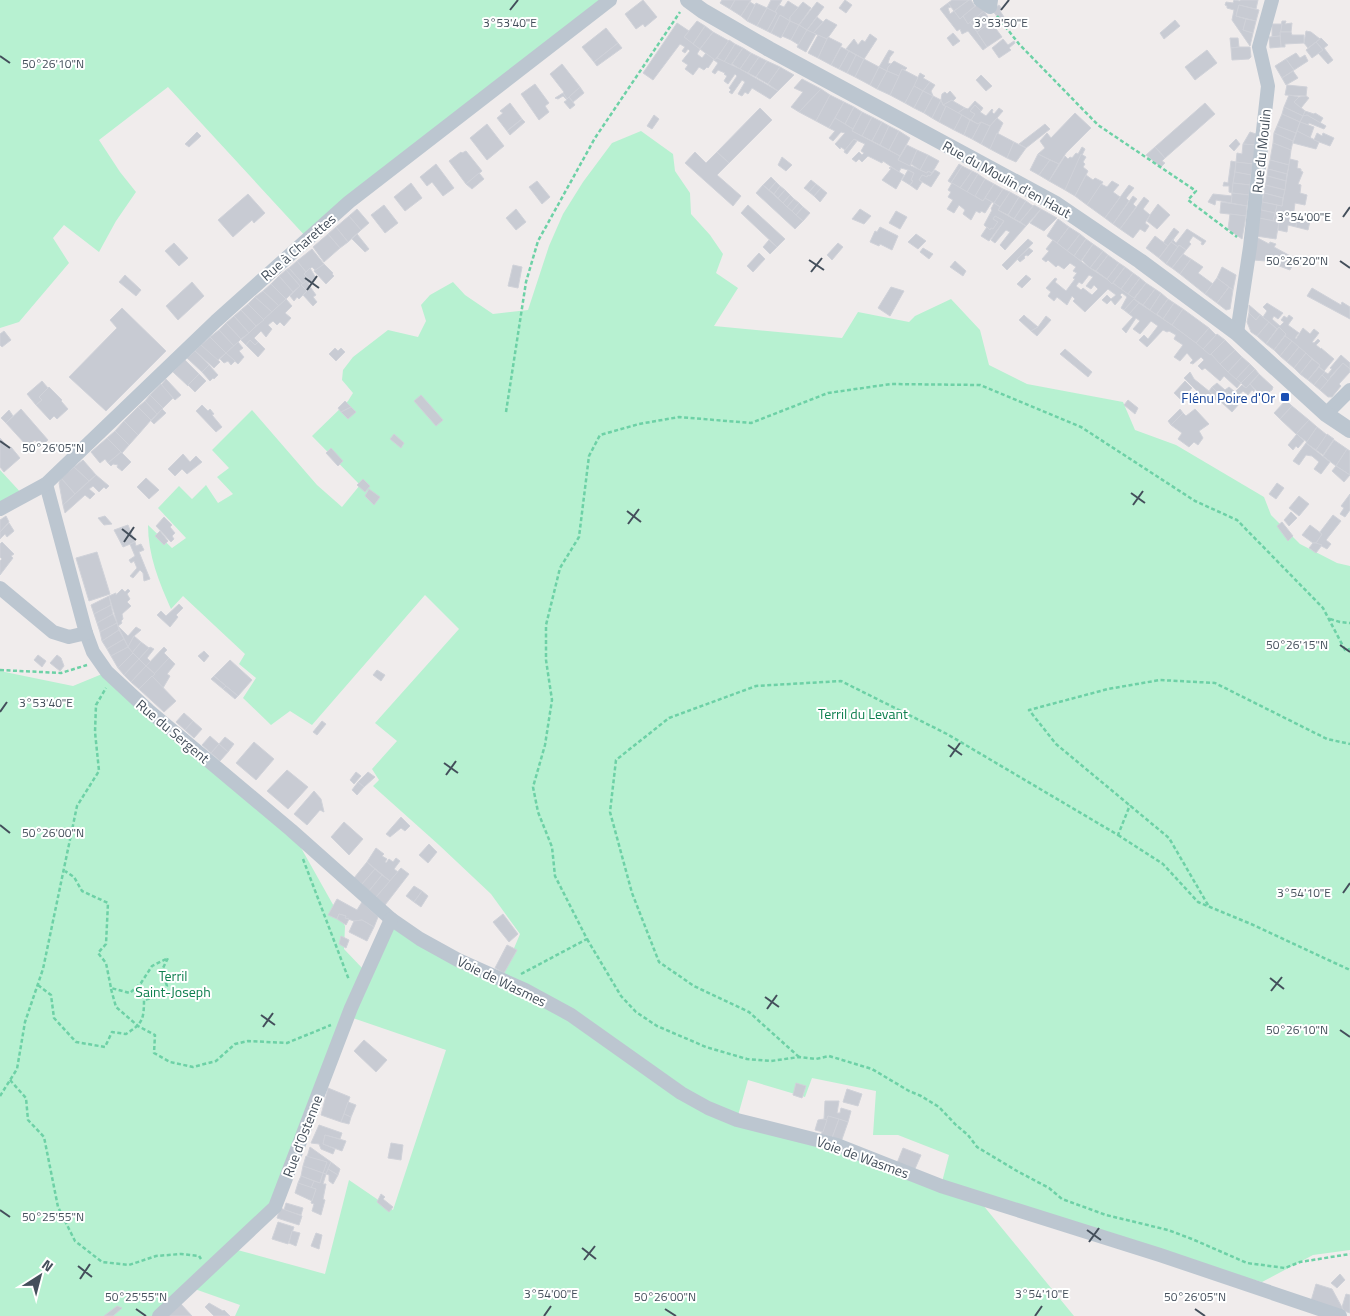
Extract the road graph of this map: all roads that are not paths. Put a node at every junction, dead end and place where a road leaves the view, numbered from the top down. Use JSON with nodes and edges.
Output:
{"nodes":[{"id":1,"x":610,"y":0,"type":"edge"},
{"id":2,"x":1272,"y":0,"type":"edge"},
{"id":3,"x":686,"y":4,"type":"edge"},
{"id":4,"x":1238,"y":333,"type":"junction"},
{"id":5,"x":1350,"y":390,"type":"edge"},
{"id":6,"x":1326,"y":414,"type":"junction"},
{"id":7,"x":1350,"y":430,"type":"edge"},
{"id":8,"x":46,"y":484,"type":"junction"},
{"id":9,"x":0,"y":508,"type":"edge"},
{"id":10,"x":0,"y":588,"type":"edge"},
{"id":11,"x":86,"y":632,"type":"junction"},
{"id":12,"x":391,"y":918,"type":"junction"},
{"id":13,"x":159,"y":1316,"type":"edge"},
{"id":14,"x":1340,"y":1316,"type":"edge"}],
"edges":[{"from":1,"to":8,"type":"street","name":"Rue à Charettes"},
{"from":2,"to":4,"type":"street","name":"Rue du Moulin"},
{"from":3,"to":4,"type":"street","name":"Rue du Moulin d'en Haut"},
{"from":4,"to":6,"type":"street","name":"Rue du Moulin d'en Haut"},
{"from":5,"to":6,"type":"street"},
{"from":6,"to":7,"type":"street","name":"Rue du Moulin d'en Haut"},
{"from":8,"to":9,"type":"street","name":"Rue à Charettes"},
{"from":8,"to":11,"type":"street","name":"Rue du Sergent"},
{"from":10,"to":11,"type":"street"},
{"from":11,"to":12,"type":"street","name":"Rue du Sergent"},
{"from":12,"to":13,"type":"street","name":"Rue d'Ostenne"},
{"from":12,"to":14,"type":"street","name":"Voie de Wasmes"}]}
